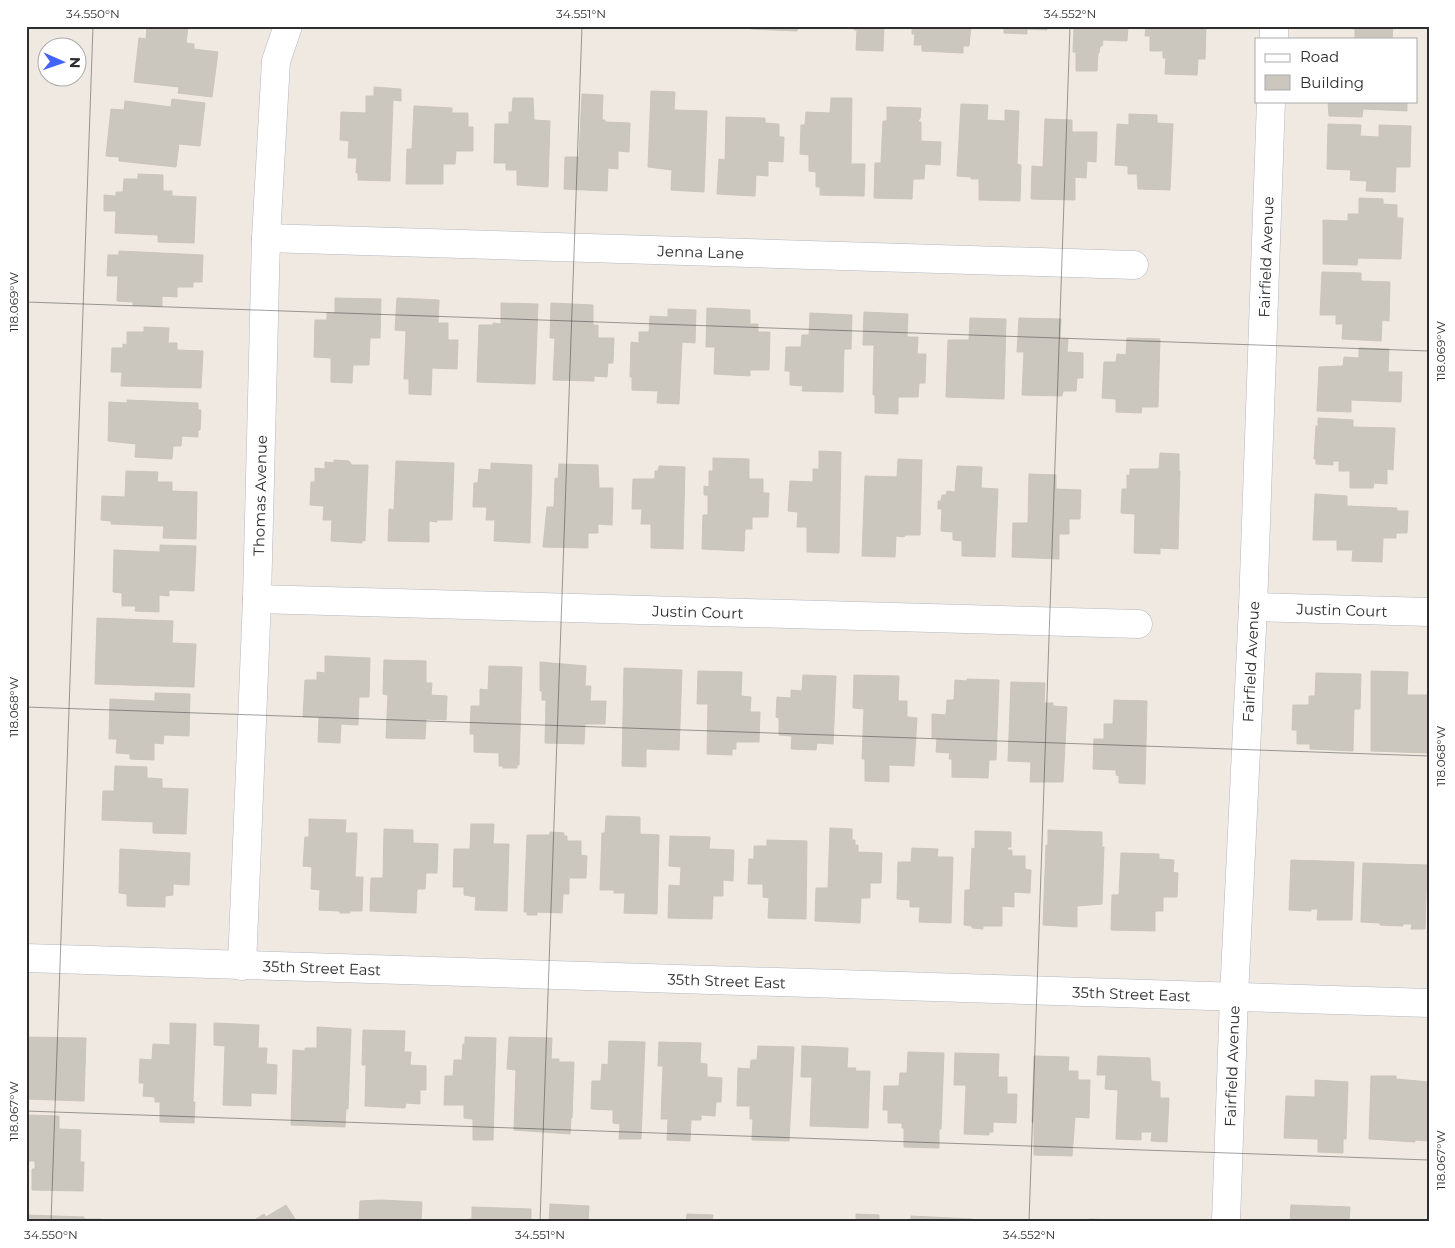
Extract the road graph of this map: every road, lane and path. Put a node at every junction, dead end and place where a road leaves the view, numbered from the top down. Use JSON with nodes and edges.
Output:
{"nodes":[{"id":1,"x":288,"y":26,"type":"edge"},
{"id":2,"x":1272,"y":102,"type":"edge"},
{"id":3,"x":266,"y":238,"type":"junction"},
{"id":4,"x":1134,"y":265,"type":"dead end"},
{"id":5,"x":257,"y":599,"type":"junction"},
{"id":6,"x":1254,"y":607,"type":"junction"},
{"id":7,"x":1429,"y":612,"type":"edge"},
{"id":8,"x":1138,"y":624,"type":"dead end"},
{"id":9,"x":26,"y":958,"type":"edge"},
{"id":10,"x":242,"y":966,"type":"junction"},
{"id":11,"x":1234,"y":996,"type":"junction"},
{"id":12,"x":1429,"y":1003,"type":"edge"},
{"id":13,"x":1226,"y":1222,"type":"edge"}],
"edges":[{"from":1,"to":3,"type":"street","name":"Thomas Avenue"},
{"from":2,"to":6,"type":"street","name":"Fairfield Avenue"},
{"from":3,"to":4,"type":"street","name":"Jenna Lane"},
{"from":3,"to":5,"type":"street","name":"Thomas Avenue"},
{"from":5,"to":8,"type":"street","name":"Justin Court"},
{"from":5,"to":10,"type":"street","name":"Thomas Avenue"},
{"from":6,"to":7,"type":"street","name":"Justin Court"},
{"from":6,"to":11,"type":"street","name":"Fairfield Avenue"},
{"from":9,"to":10,"type":"street","name":"35th Street East"},
{"from":10,"to":11,"type":"street","name":"35th Street East"},
{"from":11,"to":12,"type":"street","name":"35th Street East"},
{"from":11,"to":13,"type":"street","name":"Fairfield Avenue"}]}
